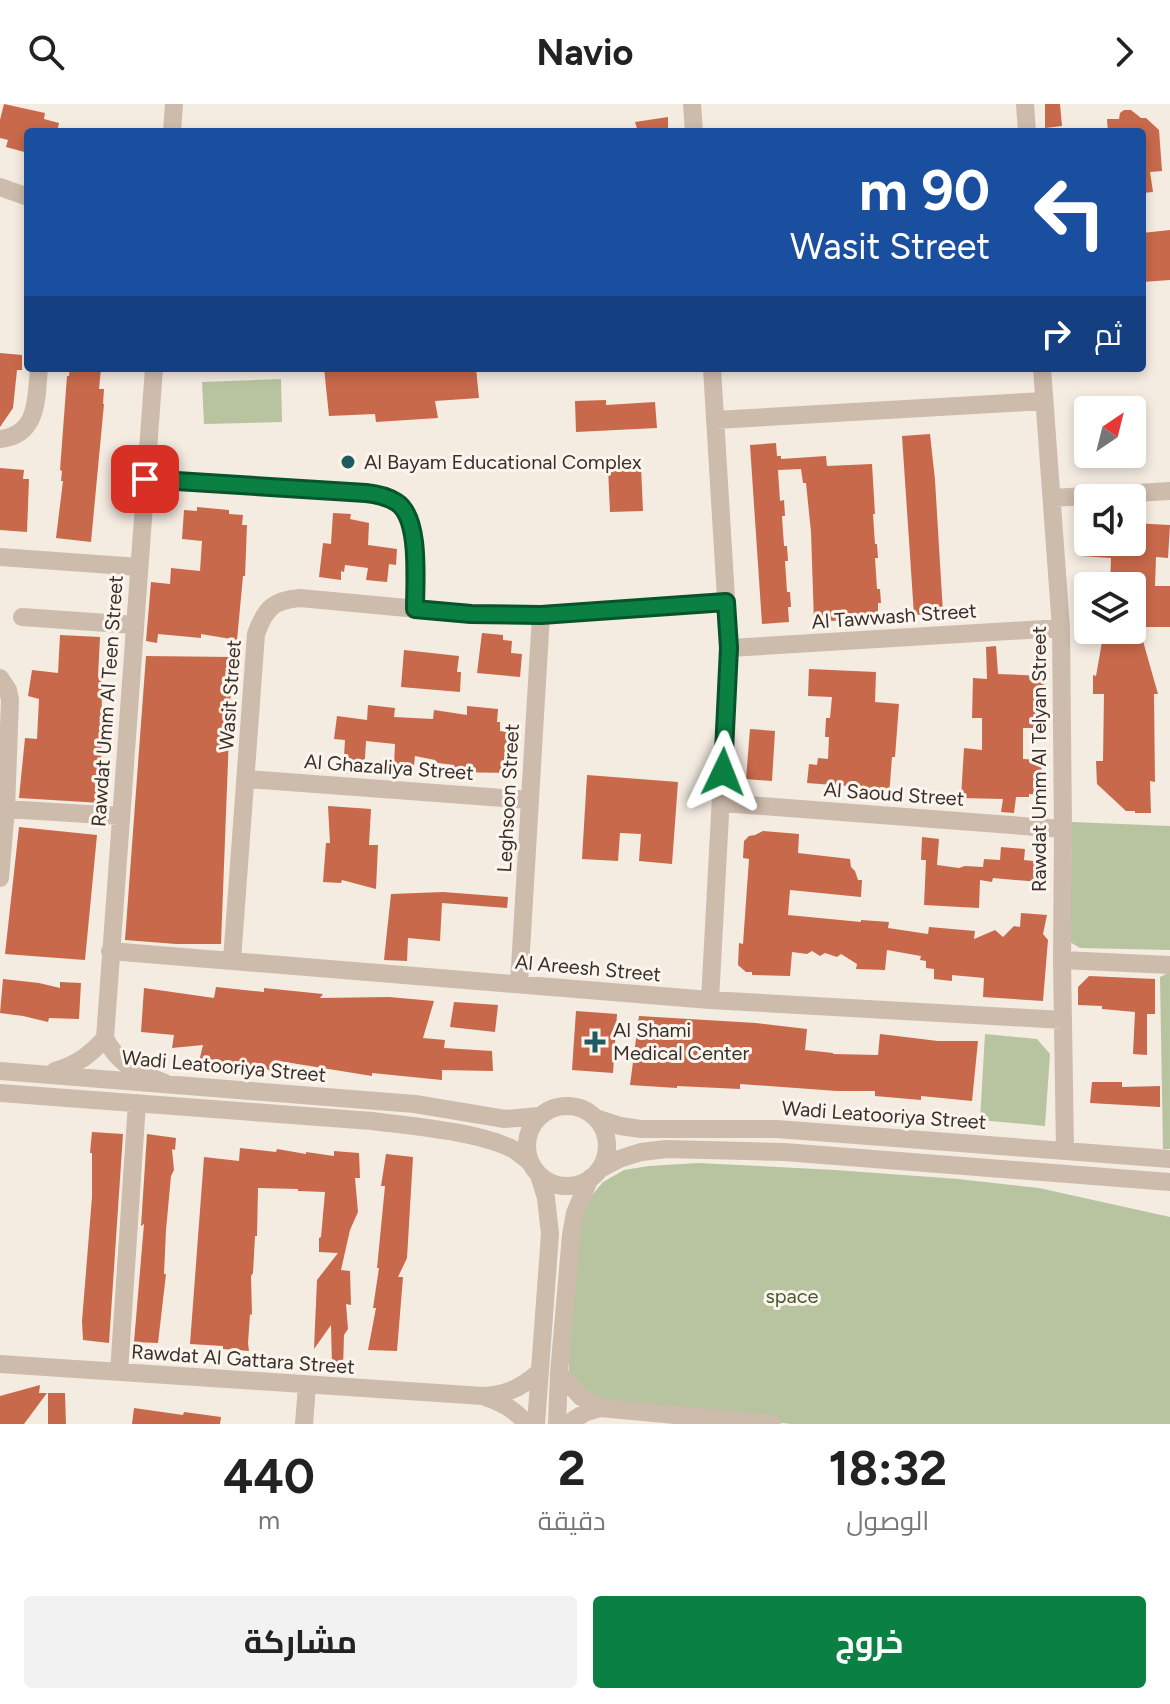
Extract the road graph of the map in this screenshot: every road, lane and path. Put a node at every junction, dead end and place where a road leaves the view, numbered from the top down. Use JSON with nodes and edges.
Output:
{"nodes":[{"id":1,"x":174,"y":104,"type":"edge"},
{"id":2,"x":692,"y":104,"type":"edge"},
{"id":3,"x":1025,"y":104,"type":"edge"},
{"id":4,"x":172,"y":128,"type":"edge"},
{"id":5,"x":694,"y":128,"type":"edge"},
{"id":6,"x":1027,"y":128,"type":"edge"},
{"id":7,"x":0,"y":187,"type":"edge"},
{"id":8,"x":24,"y":196,"type":"edge"},
{"id":9,"x":39,"y":372,"type":"edge"},
{"id":10,"x":154,"y":372,"type":"edge"},
{"id":11,"x":712,"y":372,"type":"edge"},
{"id":12,"x":1042,"y":372,"type":"edge"},
{"id":13,"x":1044,"y":401,"type":"junction"},
{"id":14,"x":716,"y":420,"type":"junction"},
{"id":15,"x":0,"y":439,"type":"edge"},
{"id":16,"x":145,"y":479,"type":"junction"},
{"id":17,"x":1170,"y":491,"type":"edge"},
{"id":18,"x":1053,"y":498,"type":"junction"},
{"id":19,"x":0,"y":557,"type":"edge"},
{"id":20,"x":139,"y":567,"type":"junction"},
{"id":21,"x":726,"y":602,"type":"junction"},
{"id":22,"x":415,"y":609,"type":"junction"},
{"id":23,"x":541,"y":615,"type":"junction"},
{"id":24,"x":22,"y":617,"type":"dead end"},
{"id":25,"x":135,"y":625,"type":"junction"},
{"id":26,"x":1061,"y":628,"type":"junction"},
{"id":27,"x":729,"y":648,"type":"junction"},
{"id":28,"x":0,"y":678,"type":"edge"},
{"id":29,"x":246,"y":779,"type":"junction"},
{"id":30,"x":530,"y":800,"type":"junction"},
{"id":31,"x":722,"y":803,"type":"junction"},
{"id":32,"x":6,"y":809,"type":"junction"},
{"id":33,"x":120,"y":816,"type":"junction"},
{"id":34,"x":1063,"y":829,"type":"junction"},
{"id":35,"x":0,"y":878,"type":"edge"},
{"id":36,"x":110,"y":951,"type":"junction"},
{"id":37,"x":232,"y":960,"type":"junction"},
{"id":38,"x":1062,"y":960,"type":"junction"},
{"id":39,"x":1170,"y":965,"type":"edge"},
{"id":40,"x":519,"y":984,"type":"junction"},
{"id":41,"x":710,"y":1000,"type":"junction"},
{"id":42,"x":1063,"y":1020,"type":"junction"},
{"id":43,"x":105,"y":1038,"type":"junction"},
{"id":44,"x":0,"y":1071,"type":"edge"},
{"id":45,"x":45,"y":1074,"type":"junction"},
{"id":46,"x":165,"y":1083,"type":"junction"},
{"id":47,"x":0,"y":1093,"type":"edge"},
{"id":48,"x":137,"y":1103,"type":"junction"},
{"id":49,"x":539,"y":1116,"type":"junction"},
{"id":50,"x":596,"y":1118,"type":"junction"},
{"id":51,"x":1065,"y":1150,"type":"junction"},
{"id":52,"x":1170,"y":1159,"type":"edge"},
{"id":53,"x":535,"y":1169,"type":"junction"},
{"id":54,"x":595,"y":1174,"type":"junction"},
{"id":55,"x":1170,"y":1182,"type":"edge"},
{"id":56,"x":0,"y":1364,"type":"edge"},
{"id":57,"x":119,"y":1372,"type":"junction"},
{"id":58,"x":538,"y":1373,"type":"junction"},
{"id":59,"x":559,"y":1373,"type":"junction"},
{"id":60,"x":307,"y":1386,"type":"junction"},
{"id":61,"x":483,"y":1396,"type":"junction"},
{"id":62,"x":600,"y":1408,"type":"junction"},
{"id":63,"x":304,"y":1424,"type":"edge"},
{"id":64,"x":527,"y":1424,"type":"edge"},
{"id":65,"x":536,"y":1424,"type":"edge"},
{"id":66,"x":557,"y":1424,"type":"edge"},
{"id":67,"x":567,"y":1424,"type":"edge"},
{"id":68,"x":772,"y":1424,"type":"edge"}],
"edges":[{"from":1,"to":4,"type":"street"},
{"from":2,"to":5,"type":"street"},
{"from":3,"to":6,"type":"street"},
{"from":7,"to":8,"type":"street"},
{"from":9,"to":15,"type":"street"},
{"from":10,"to":16,"type":"street","name":"Rawdat Umm Al Teen Street"},
{"from":11,"to":14,"type":"street"},
{"from":12,"to":13,"type":"street","name":"Rawdat Umm Al Telyan Street"},
{"from":13,"to":14,"type":"street"},
{"from":13,"to":18,"type":"street","name":"Rawdat Umm Al Telyan Street"},
{"from":14,"to":21,"type":"street"},
{"from":16,"to":20,"type":"street","name":"Rawdat Umm Al Teen Street"},
{"from":16,"to":22,"type":"street"},
{"from":17,"to":18,"type":"street"},
{"from":18,"to":26,"type":"street","name":"Rawdat Umm Al Telyan Street"},
{"from":19,"to":20,"type":"street"},
{"from":20,"to":25,"type":"street","name":"Rawdat Umm Al Teen Street"},
{"from":21,"to":23,"type":"street","name":"Wasit Street"},
{"from":21,"to":27,"type":"street"},
{"from":22,"to":23,"type":"street","name":"Wasit Street"},
{"from":22,"to":29,"type":"street","name":"Wasit Street"},
{"from":23,"to":30,"type":"street","name":"Leghsoon Street"},
{"from":24,"to":25,"type":"street"},
{"from":25,"to":33,"type":"street","name":"Rawdat Umm Al Teen Street"},
{"from":26,"to":27,"type":"street","name":"Al Tawwash Street"},
{"from":26,"to":34,"type":"street","name":"Rawdat Umm Al Telyan Street"},
{"from":27,"to":31,"type":"street"},
{"from":28,"to":32,"type":"street"},
{"from":29,"to":30,"type":"street","name":"Al Ghazaliya Street"},
{"from":29,"to":37,"type":"street","name":"Wasit Street"},
{"from":30,"to":40,"type":"street","name":"Leghsoon Street"},
{"from":31,"to":34,"type":"street","name":"Al Saoud Street"},
{"from":31,"to":41,"type":"street"},
{"from":32,"to":33,"type":"street"},
{"from":32,"to":35,"type":"street"},
{"from":33,"to":36,"type":"street","name":"Rawdat Umm Al Teen Street"},
{"from":34,"to":38,"type":"street","name":"Rawdat Umm Al Telyan Street"},
{"from":36,"to":37,"type":"street","name":"Al Areesh Street"},
{"from":36,"to":43,"type":"street","name":"Rawdat Umm Al Teen Street"},
{"from":37,"to":40,"type":"street","name":"Al Areesh Street"},
{"from":38,"to":39,"type":"street"},
{"from":38,"to":42,"type":"street","name":"Rawdat Umm Al Telyan Street"},
{"from":40,"to":41,"type":"street","name":"Al Areesh Street"},
{"from":41,"to":42,"type":"street","name":"Al Areesh Street"},
{"from":42,"to":51,"type":"street","name":"Rawdat Umm Al Telyan Street"},
{"from":43,"to":45,"type":"street"},
{"from":43,"to":46,"type":"street"},
{"from":44,"to":45,"type":"street","name":"Wadi Leatooriya Street"},
{"from":45,"to":46,"type":"street","name":"Wadi Leatooriya Street"},
{"from":46,"to":49,"type":"street","name":"Wadi Leatooriya Street"},
{"from":47,"to":48,"type":"street"},
{"from":48,"to":53,"type":"street"},
{"from":48,"to":57,"type":"street"},
{"from":49,"to":50,"type":"street"},
{"from":49,"to":53,"type":"street"},
{"from":50,"to":51,"type":"street","name":"Wadi Leatooriya Street"},
{"from":50,"to":54,"type":"street"},
{"from":51,"to":52,"type":"street","name":"Wadi Leatooriya Street"},
{"from":53,"to":54,"type":"street"},
{"from":53,"to":58,"type":"street"},
{"from":54,"to":55,"type":"street"},
{"from":54,"to":59,"type":"street"},
{"from":56,"to":57,"type":"street","name":"Rawdat Al Gattara Street"},
{"from":57,"to":60,"type":"street","name":"Rawdat Al Gattara Street"},
{"from":58,"to":61,"type":"street","name":"Rawdat Al Gattara Street"},
{"from":58,"to":65,"type":"street"},
{"from":59,"to":62,"type":"street"},
{"from":59,"to":66,"type":"street"},
{"from":60,"to":61,"type":"street","name":"Rawdat Al Gattara Street"},
{"from":60,"to":63,"type":"street"},
{"from":61,"to":64,"type":"street","name":"Rawdat Al Gattara Street"},
{"from":62,"to":67,"type":"street"},
{"from":62,"to":68,"type":"street"}]}
